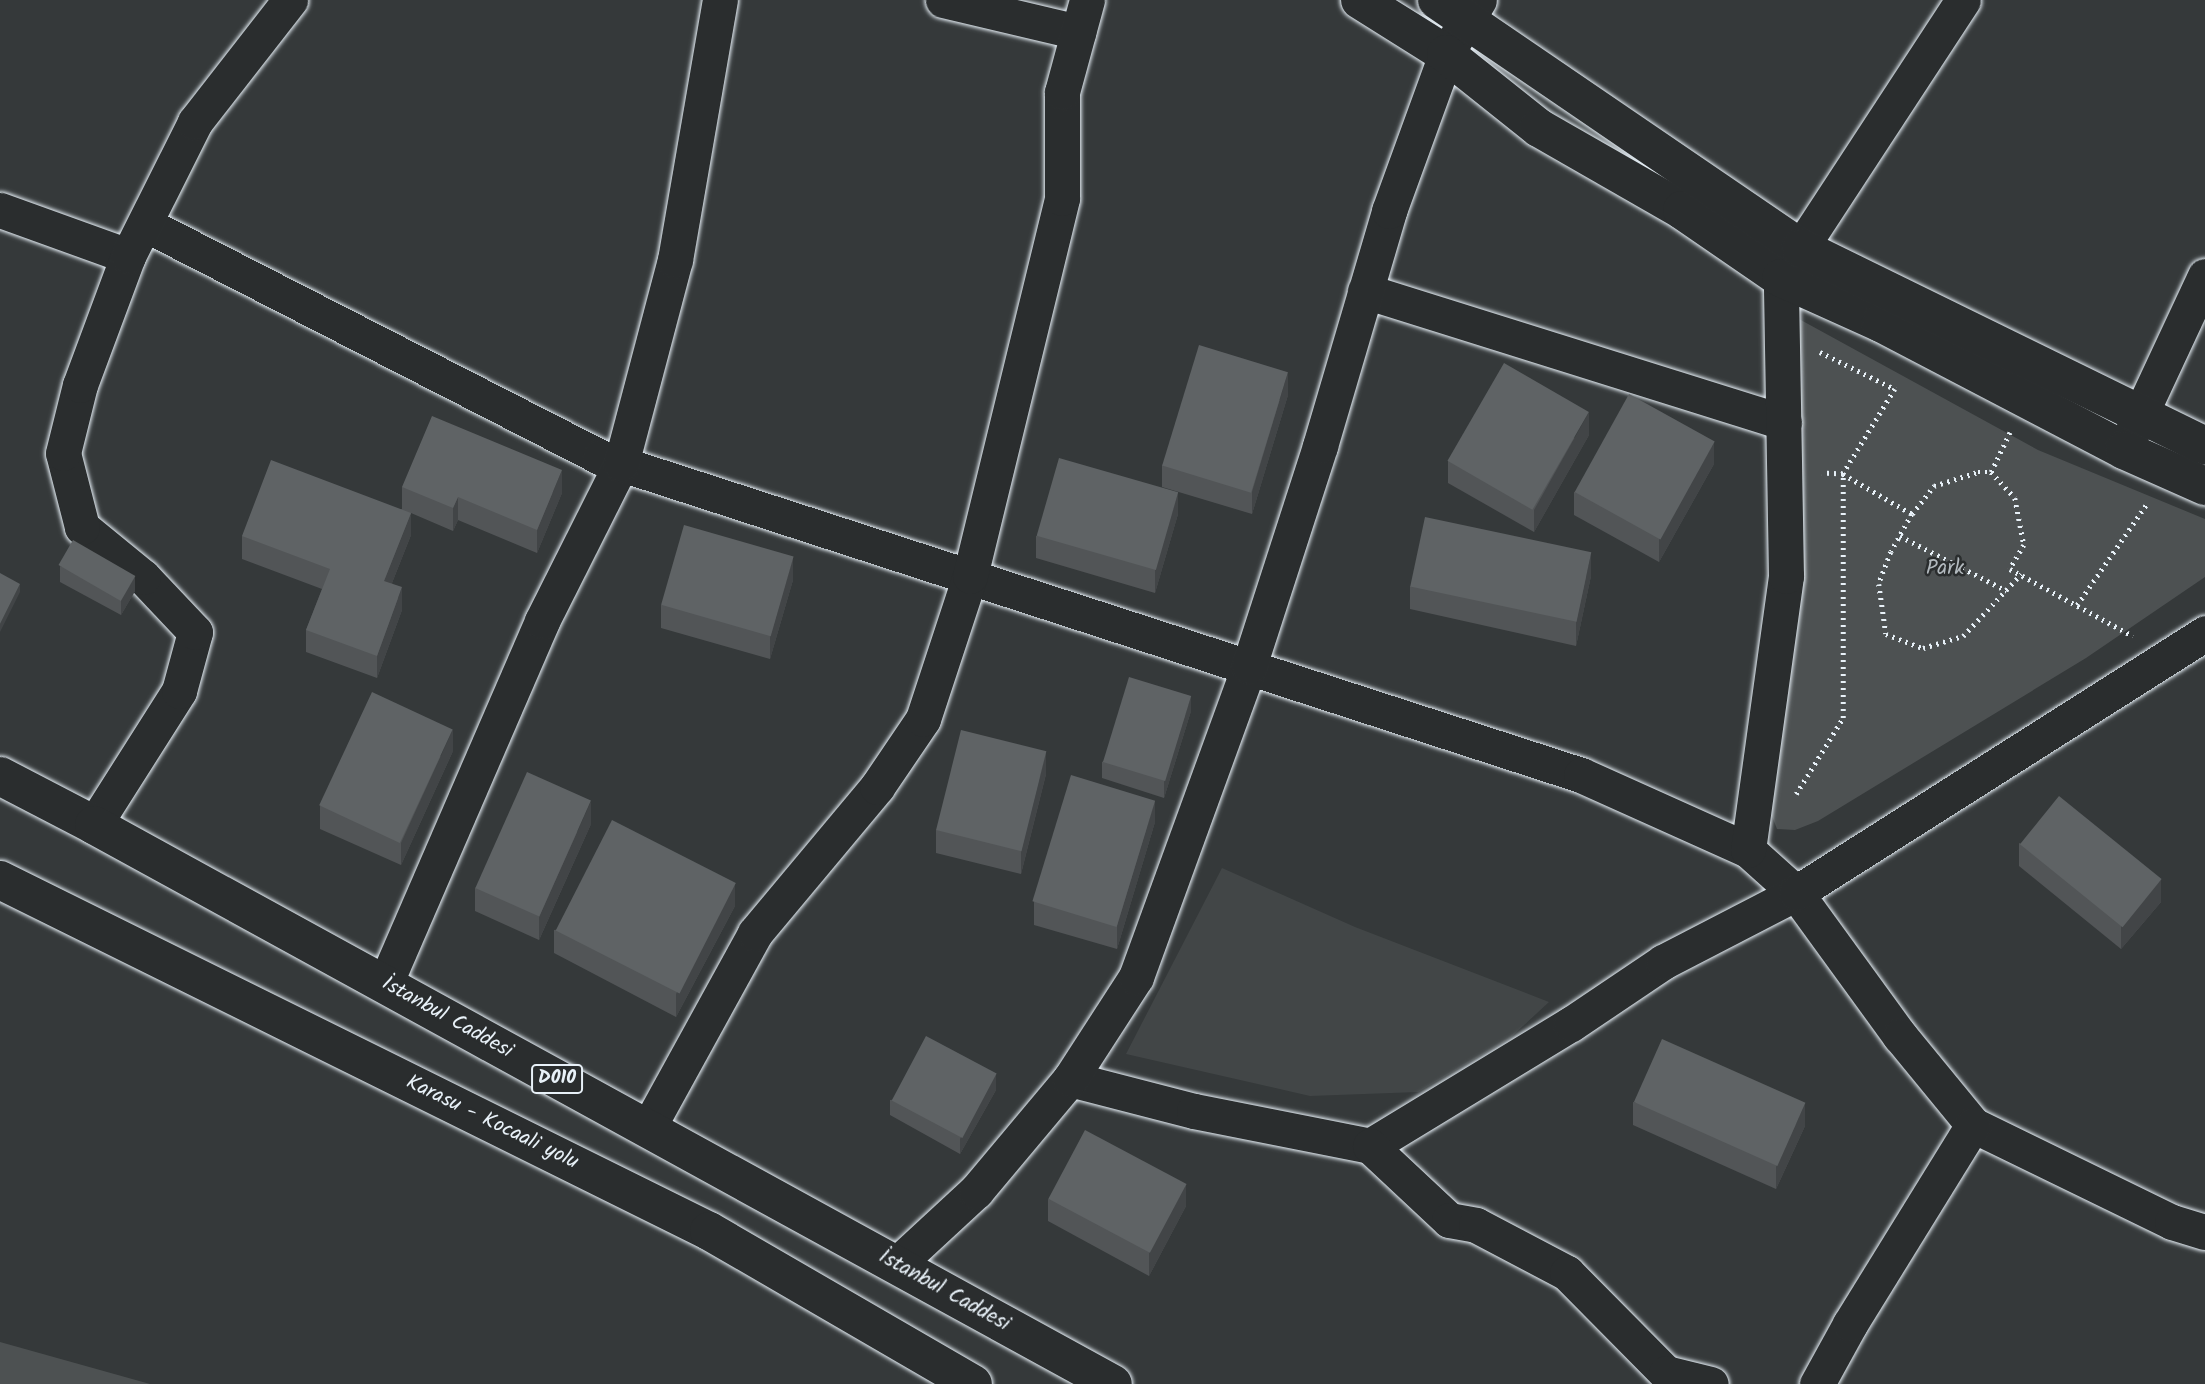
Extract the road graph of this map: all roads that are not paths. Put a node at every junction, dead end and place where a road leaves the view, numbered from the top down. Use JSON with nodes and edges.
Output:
{"nodes":[{"id":1,"x":720,"y":0,"type":"edge"},
{"id":2,"x":943,"y":0,"type":"edge"},
{"id":3,"x":1360,"y":0,"type":"edge"},
{"id":4,"x":1963,"y":0,"type":"edge"},
{"id":5,"x":285,"y":1,"type":"edge"},
{"id":6,"x":1082,"y":16,"type":"edge"},
{"id":7,"x":1457,"y":19,"type":"edge"},
{"id":8,"x":0,"y":210,"type":"edge"},
{"id":9,"x":145,"y":224,"type":"junction"},
{"id":10,"x":128,"y":256,"type":"junction"},
{"id":11,"x":1791,"y":263,"type":"junction"},
{"id":12,"x":2205,"y":276,"type":"edge"},
{"id":13,"x":1366,"y":291,"type":"junction"},
{"id":14,"x":2141,"y":414,"type":"junction"},
{"id":15,"x":1784,"y":422,"type":"junction"},
{"id":16,"x":2205,"y":446,"type":"edge"},
{"id":17,"x":2124,"y":450,"type":"junction"},
{"id":18,"x":621,"y":464,"type":"junction"},
{"id":19,"x":2205,"y":485,"type":"edge"},
{"id":20,"x":970,"y":576,"type":"junction"},
{"id":21,"x":2205,"y":633,"type":"edge"},
{"id":22,"x":1249,"y":666,"type":"junction"},
{"id":23,"x":0,"y":776,"type":"edge"},
{"id":24,"x":94,"y":825,"type":"junction"},
{"id":25,"x":1748,"y":850,"type":"junction"},
{"id":26,"x":0,"y":880,"type":"edge"},
{"id":27,"x":1796,"y":893,"type":"junction"},
{"id":28,"x":385,"y":984,"type":"junction"},
{"id":29,"x":1070,"y":1079,"type":"junction"},
{"id":30,"x":1973,"y":1125,"type":"junction"},
{"id":31,"x":648,"y":1128,"type":"junction"},
{"id":32,"x":1370,"y":1146,"type":"junction"},
{"id":33,"x":2205,"y":1232,"type":"edge"},
{"id":34,"x":896,"y":1265,"type":"junction"},
{"id":35,"x":973,"y":1384,"type":"edge"},
{"id":36,"x":1113,"y":1384,"type":"edge"},
{"id":37,"x":1711,"y":1384,"type":"edge"},
{"id":38,"x":1817,"y":1384,"type":"edge"}],
"edges":[{"from":1,"to":18,"type":"street"},
{"from":2,"to":6,"type":"street"},
{"from":3,"to":7,"type":"main road"},
{"from":4,"to":11,"type":"street"},
{"from":5,"to":9,"type":"street"},
{"from":6,"to":20,"type":"street"},
{"from":7,"to":11,"type":"main road"},
{"from":7,"to":13,"type":"street"},
{"from":8,"to":10,"type":"street"},
{"from":9,"to":10,"type":"street"},
{"from":9,"to":18,"type":"street"},
{"from":10,"to":24,"type":"street"},
{"from":11,"to":14,"type":"main road"},
{"from":11,"to":15,"type":"street"},
{"from":11,"to":17,"type":"main road"},
{"from":12,"to":14,"type":"street"},
{"from":13,"to":15,"type":"street"},
{"from":13,"to":22,"type":"street"},
{"from":14,"to":16,"type":"main road"},
{"from":14,"to":17,"type":"street"},
{"from":15,"to":25,"type":"street"},
{"from":17,"to":19,"type":"main road"},
{"from":18,"to":20,"type":"street"},
{"from":18,"to":28,"type":"street"},
{"from":20,"to":22,"type":"street"},
{"from":20,"to":31,"type":"street"},
{"from":21,"to":27,"type":"street"},
{"from":22,"to":25,"type":"street"},
{"from":22,"to":29,"type":"street"},
{"from":23,"to":24,"type":"main road","name":"İstanbul Caddesi","number":"D010"},
{"from":24,"to":28,"type":"main road","name":"İstanbul Caddesi","number":"D010"},
{"from":25,"to":27,"type":"street"},
{"from":26,"to":35,"type":"main road","name":"Karasu - Kocaali yolu"},
{"from":27,"to":30,"type":"street"},
{"from":27,"to":32,"type":"street"},
{"from":28,"to":31,"type":"main road","name":"İstanbul Caddesi","number":"D010"},
{"from":29,"to":32,"type":"street"},
{"from":29,"to":34,"type":"street"},
{"from":30,"to":33,"type":"street"},
{"from":30,"to":38,"type":"street"},
{"from":31,"to":34,"type":"main road","name":"İstanbul Caddesi","number":"D010"},
{"from":32,"to":37,"type":"street"},
{"from":34,"to":36,"type":"main road","name":"İstanbul Caddesi","number":"D010"}]}
